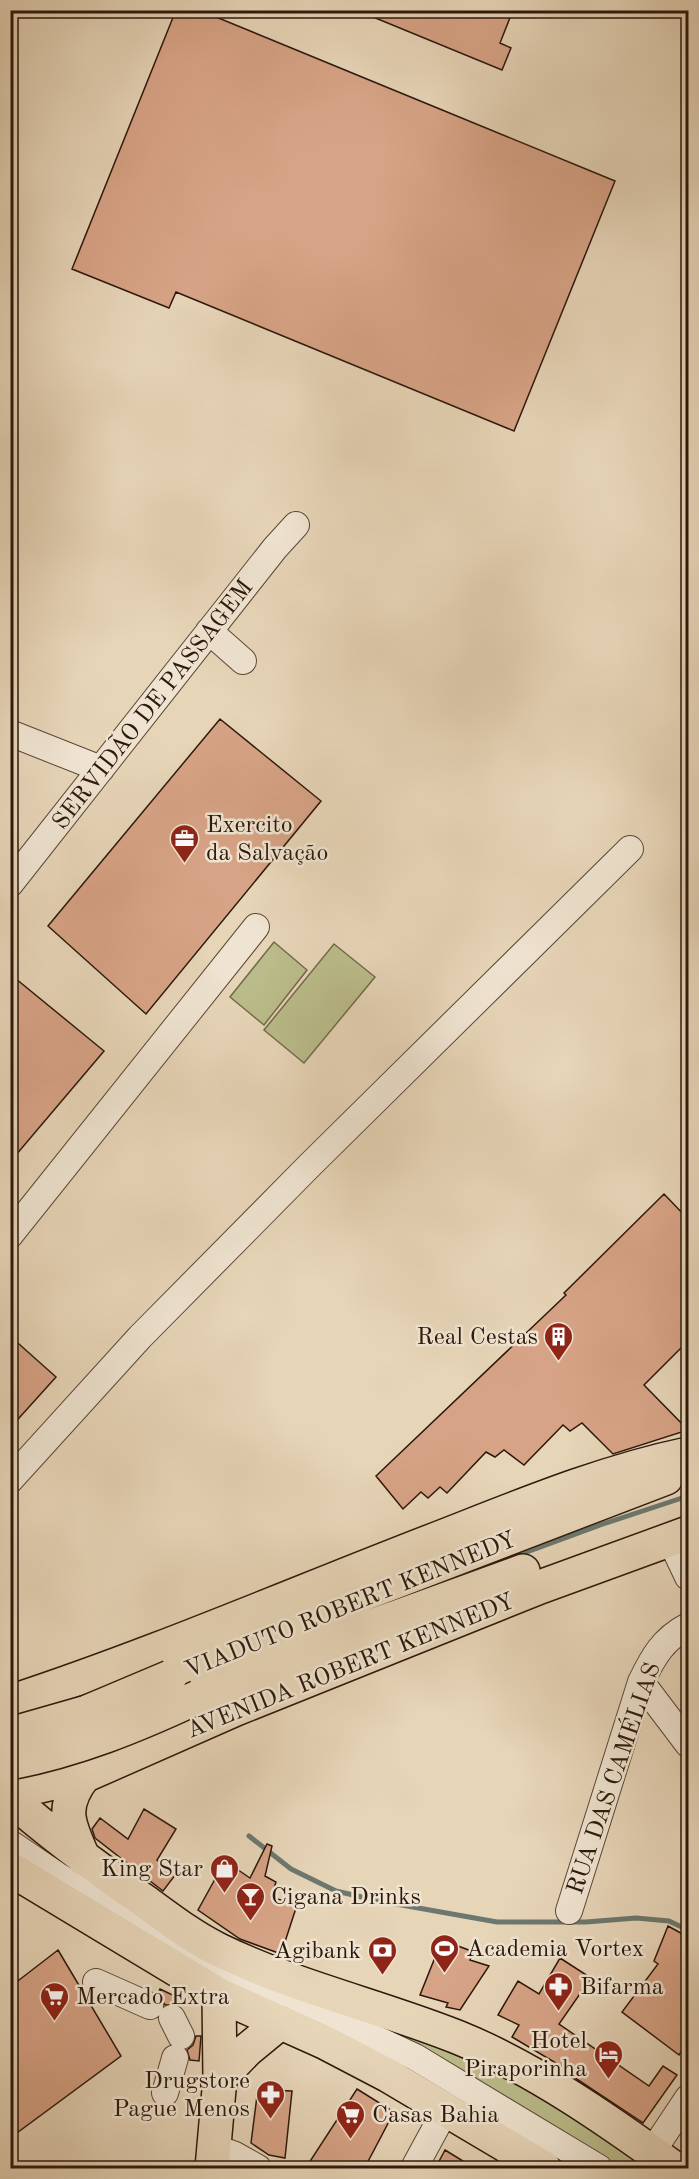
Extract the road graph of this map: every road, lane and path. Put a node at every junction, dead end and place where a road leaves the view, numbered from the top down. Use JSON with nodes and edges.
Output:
{"nodes":[{"id":1,"x":296,"y":525,"type":"dead end"},
{"id":2,"x":209,"y":631,"type":"junction"},
{"id":3,"x":243,"y":661,"type":"dead end"},
{"id":4,"x":10,"y":734,"type":"edge"},
{"id":5,"x":101,"y":770,"type":"junction"},
{"id":6,"x":630,"y":849,"type":"dead end"},
{"id":7,"x":10,"y":884,"type":"edge"},
{"id":8,"x":256,"y":927,"type":"dead end"},
{"id":9,"x":10,"y":1235,"type":"edge"},
{"id":10,"x":688,"y":1454,"type":"edge"},
{"id":11,"x":688,"y":1470,"type":"edge"},
{"id":12,"x":10,"y":1480,"type":"edge"},
{"id":13,"x":682,"y":1528,"type":"edge"},
{"id":14,"x":688,"y":1577,"type":"edge"},
{"id":15,"x":688,"y":1626,"type":"edge"},
{"id":16,"x":80,"y":1679,"type":"junction"},
{"id":17,"x":641,"y":1682,"type":"junction"},
{"id":18,"x":10,"y":1702,"type":"edge"},
{"id":19,"x":10,"y":1734,"type":"edge"},
{"id":20,"x":688,"y":1744,"type":"edge"},
{"id":21,"x":10,"y":1763,"type":"edge"},
{"id":22,"x":97,"y":1770,"type":"junction"},
{"id":23,"x":10,"y":1793,"type":"edge"},
{"id":24,"x":10,"y":1798,"type":"edge"},
{"id":25,"x":10,"y":1843,"type":"edge"},
{"id":26,"x":84,"y":1859,"type":"junction"},
{"id":27,"x":10,"y":1869,"type":"edge"},
{"id":28,"x":569,"y":1911,"type":"dead end"},
{"id":29,"x":96,"y":1982,"type":"dead end"},
{"id":30,"x":219,"y":1995,"type":"junction"},
{"id":31,"x":281,"y":2022,"type":"junction"},
{"id":32,"x":220,"y":2078,"type":"junction"},
{"id":33,"x":165,"y":2093,"type":"dead end"},
{"id":34,"x":688,"y":2098,"type":"edge"},
{"id":35,"x":446,"y":2109,"type":"junction"},
{"id":36,"x":212,"y":2158,"type":"edge"},
{"id":37,"x":663,"y":2160,"type":"edge"},
{"id":38,"x":258,"y":2169,"type":"edge"},
{"id":39,"x":414,"y":2169,"type":"edge"},
{"id":40,"x":544,"y":2169,"type":"edge"},
{"id":41,"x":599,"y":2169,"type":"edge"}],
"edges":[{"from":1,"to":2,"type":"street","name":"SERVIDÃO DE PASSAGEM"},
{"from":2,"to":3,"type":"street"},
{"from":2,"to":5,"type":"street","name":"SERVIDÃO DE PASSAGEM"},
{"from":4,"to":5,"type":"street"},
{"from":5,"to":7,"type":"street","name":"SERVIDÃO DE PASSAGEM"},
{"from":6,"to":12,"type":"street"},
{"from":8,"to":9,"type":"street"},
{"from":10,"to":16,"type":"main road"},
{"from":11,"to":19,"type":"main road","name":"VIADUTO ROBERT KENNEDY","bridge":true},
{"from":13,"to":14,"type":"street"},
{"from":13,"to":21,"type":"main road","name":"VIADUTO ROBERT KENNEDY","bridge":true},
{"from":13,"to":22,"type":"main road","name":"AVENIDA ROBERT KENNEDY"},
{"from":15,"to":17,"type":"street","name":"RUA DAS CAMÉLIAS"},
{"from":16,"to":18,"type":"main road"},
{"from":16,"to":22,"type":"main road"},
{"from":17,"to":20,"type":"street"},
{"from":17,"to":28,"type":"street","name":"RUA DAS CAMÉLIAS"},
{"from":22,"to":23,"type":"main road","name":"AVENIDA ROBERT KENNEDY"},
{"from":22,"to":26,"type":"main road"},
{"from":24,"to":26,"type":"main road"},
{"from":25,"to":41,"type":"street"},
{"from":26,"to":37,"type":"main road"},
{"from":27,"to":30,"type":"main road"},
{"from":29,"to":33,"type":"street"},
{"from":30,"to":31,"type":"main road"},
{"from":30,"to":32,"type":"main road"},
{"from":31,"to":32,"type":"main road"},
{"from":31,"to":35,"type":"main road"},
{"from":32,"to":36,"type":"main road"},
{"from":34,"to":37,"type":"street"},
{"from":35,"to":39,"type":"street"},
{"from":35,"to":40,"type":"main road"},
{"from":36,"to":38,"type":"street"}]}
